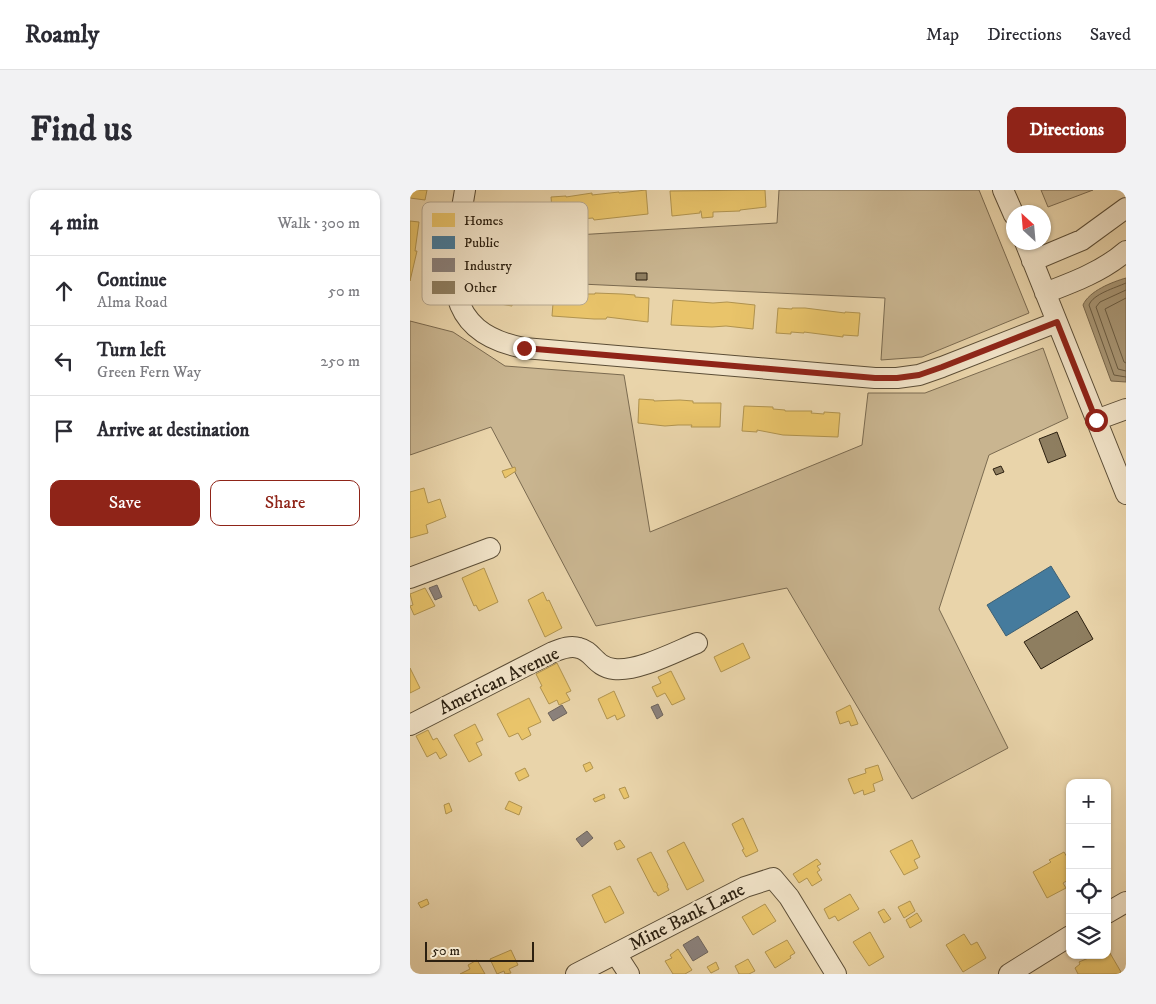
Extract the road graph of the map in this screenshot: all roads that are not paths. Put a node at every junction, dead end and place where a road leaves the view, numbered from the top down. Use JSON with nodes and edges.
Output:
{"nodes":[{"id":1,"x":1003,"y":190,"type":"edge"},
{"id":2,"x":1010,"y":205,"type":"edge"},
{"id":3,"x":1126,"y":208,"type":"edge"},
{"id":4,"x":1028,"y":250,"type":"edge"},
{"id":5,"x":1126,"y":251,"type":"edge"},
{"id":6,"x":1032,"y":261,"type":"junction"},
{"id":7,"x":1045,"y":293,"type":"junction"},
{"id":8,"x":460,"y":305,"type":"edge"},
{"id":9,"x":1057,"y":322,"type":"junction"},
{"id":10,"x":1126,"y":409,"type":"edge"},
{"id":11,"x":1096,"y":420,"type":"junction"},
{"id":12,"x":1126,"y":494,"type":"edge"},
{"id":13,"x":490,"y":548,"type":"dead end"},
{"id":14,"x":410,"y":578,"type":"edge"},
{"id":15,"x":697,"y":643,"type":"dead end"},
{"id":16,"x":410,"y":725,"type":"edge"},
{"id":17,"x":1126,"y":902,"type":"edge"},
{"id":18,"x":1111,"y":911,"type":"edge"},
{"id":19,"x":1066,"y":938,"type":"edge"},
{"id":20,"x":616,"y":954,"type":"junction"},
{"id":21,"x":576,"y":974,"type":"edge"},
{"id":22,"x":629,"y":974,"type":"edge"},
{"id":23,"x":836,"y":974,"type":"edge"},
{"id":24,"x":1009,"y":974,"type":"edge"}],
"edges":[{"from":1,"to":2,"type":"street"},
{"from":3,"to":6,"type":"street"},
{"from":4,"to":6,"type":"street"},
{"from":5,"to":7,"type":"street"},
{"from":6,"to":7,"type":"street"},
{"from":7,"to":9,"type":"street"},
{"from":8,"to":9,"type":"street"},
{"from":9,"to":11,"type":"street"},
{"from":10,"to":11,"type":"street"},
{"from":11,"to":12,"type":"street"},
{"from":13,"to":14,"type":"street"},
{"from":15,"to":16,"type":"street","name":"American Avenue"},
{"from":17,"to":18,"type":"street"},
{"from":19,"to":24,"type":"street"},
{"from":20,"to":21,"type":"street","name":"Mine Bank Lane"},
{"from":20,"to":22,"type":"street"},
{"from":20,"to":23,"type":"street","name":"Mine Bank Lane"}]}
